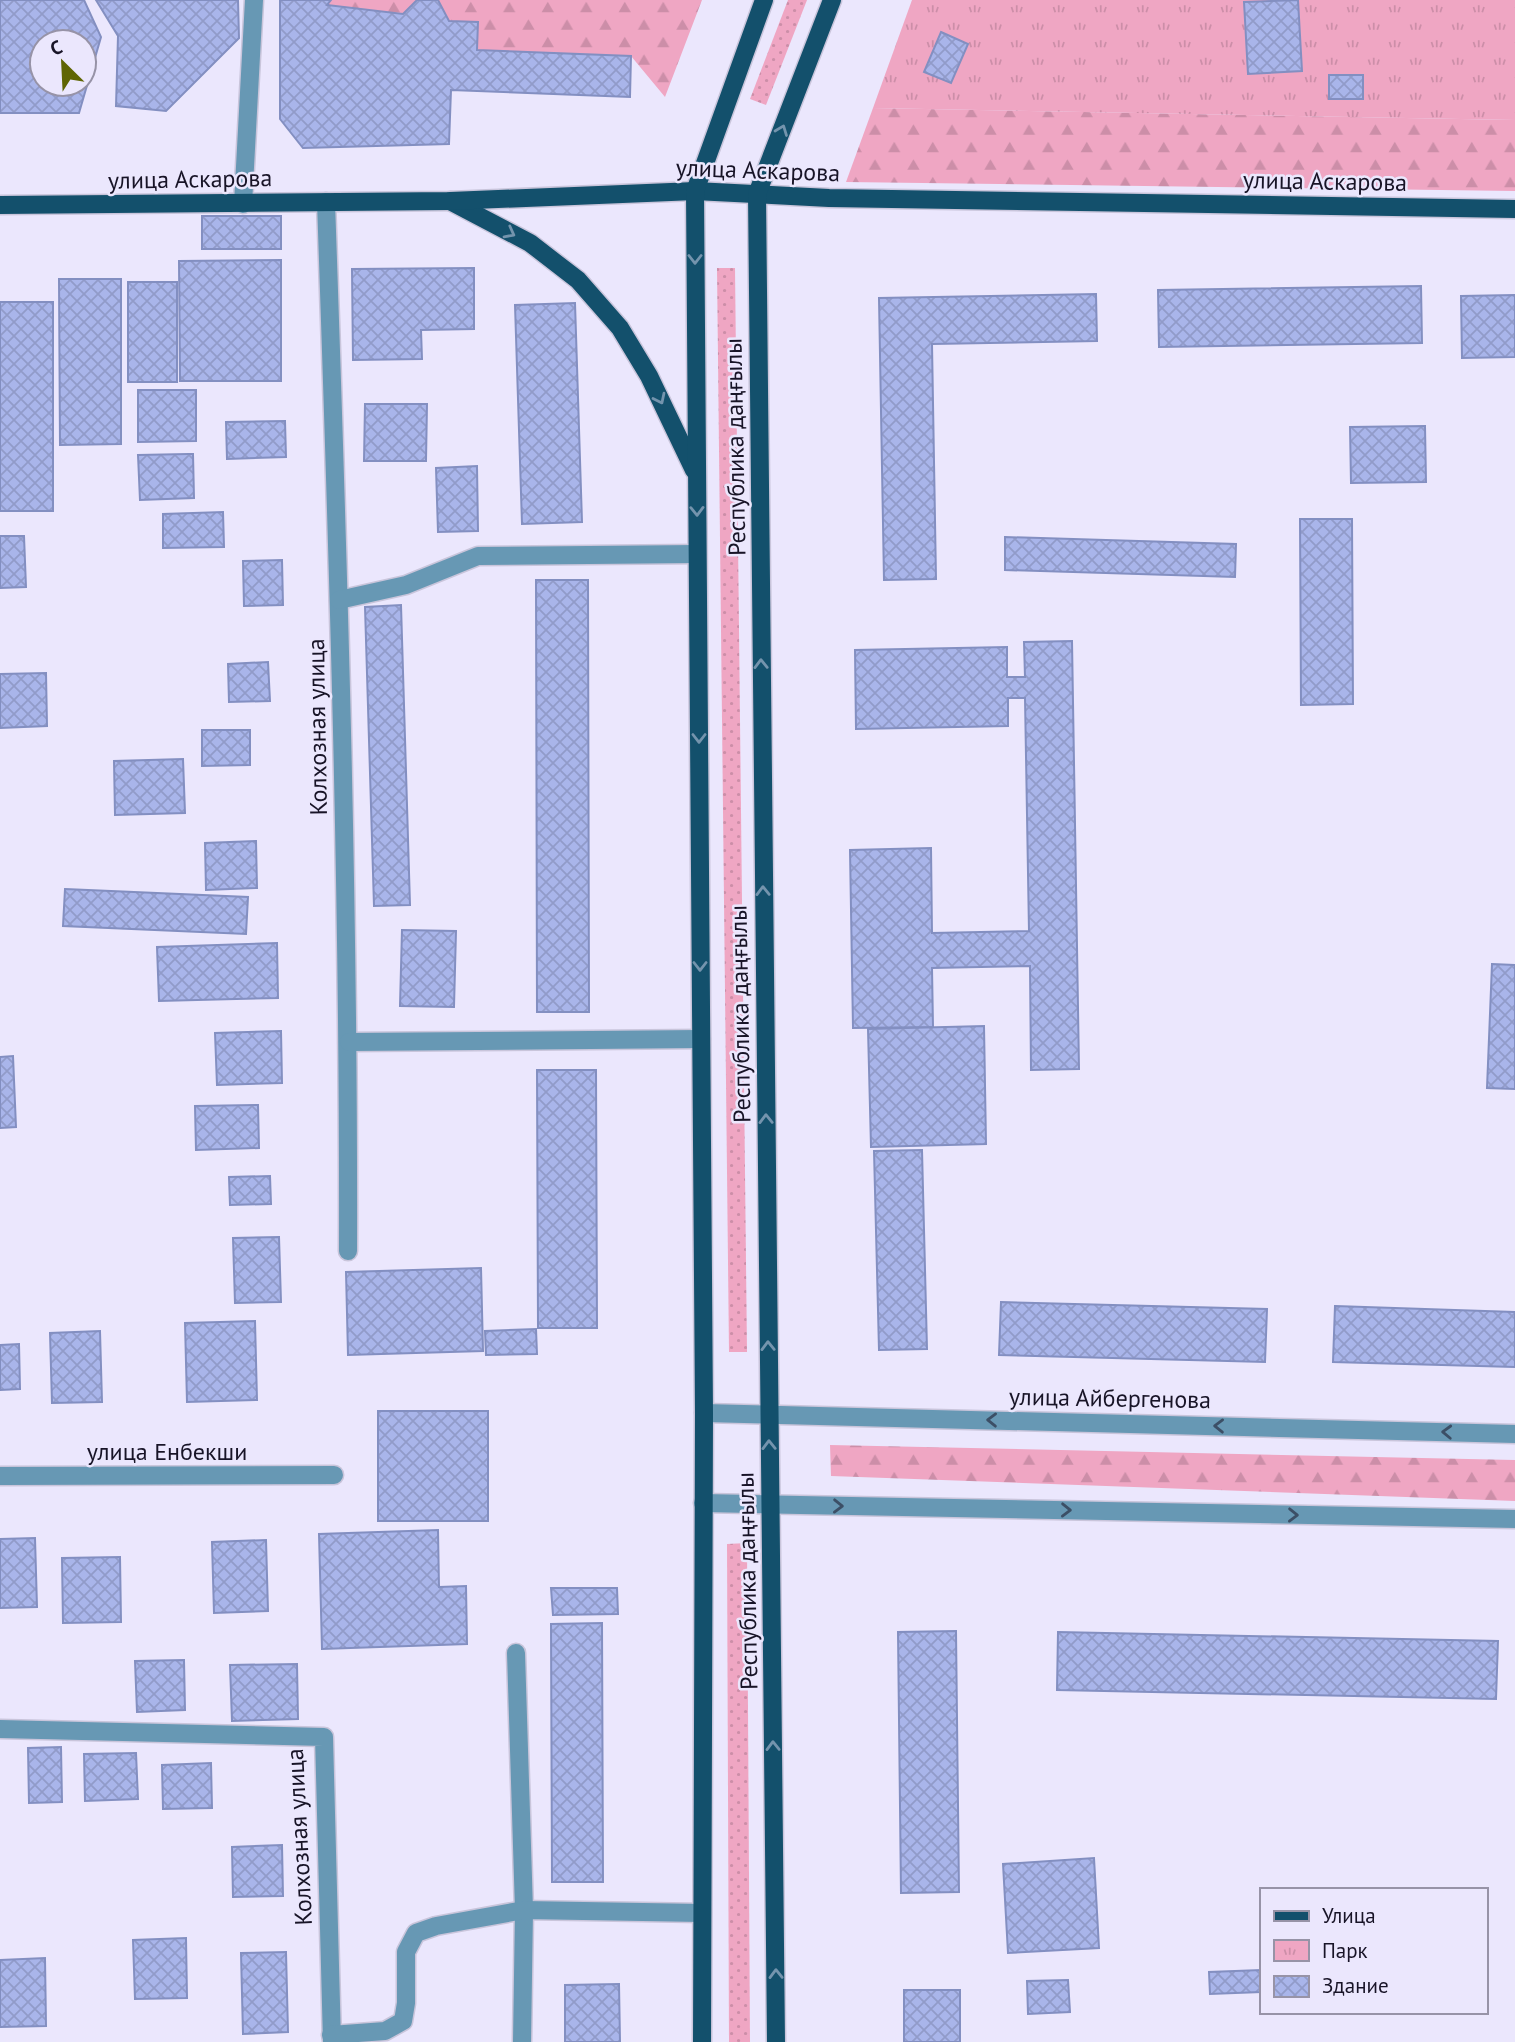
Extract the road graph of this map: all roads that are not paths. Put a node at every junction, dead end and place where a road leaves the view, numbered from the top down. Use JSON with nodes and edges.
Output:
{"nodes":[{"id":1,"x":254,"y":0,"type":"edge"},
{"id":2,"x":764,"y":0,"type":"edge"},
{"id":3,"x":832,"y":0,"type":"edge"},
{"id":4,"x":695,"y":191,"type":"junction"},
{"id":5,"x":757,"y":194,"type":"junction"},
{"id":6,"x":450,"y":201,"type":"junction"},
{"id":7,"x":326,"y":202,"type":"junction"},
{"id":8,"x":243,"y":204,"type":"junction"},
{"id":9,"x":0,"y":205,"type":"edge"},
{"id":10,"x":1515,"y":209,"type":"edge"},
{"id":11,"x":697,"y":475,"type":"junction"},
{"id":12,"x":697,"y":554,"type":"junction"},
{"id":13,"x":339,"y":600,"type":"junction"},
{"id":14,"x":701,"y":1040,"type":"junction"},
{"id":15,"x":349,"y":1042,"type":"junction"},
{"id":16,"x":348,"y":1251,"type":"dead end"},
{"id":17,"x":704,"y":1413,"type":"junction"},
{"id":18,"x":769,"y":1414,"type":"junction"},
{"id":19,"x":1515,"y":1434,"type":"edge"},
{"id":20,"x":334,"y":1475,"type":"dead end"},
{"id":21,"x":0,"y":1476,"type":"edge"},
{"id":22,"x":703,"y":1503,"type":"junction"},
{"id":23,"x":770,"y":1504,"type":"junction"},
{"id":24,"x":1515,"y":1519,"type":"edge"},
{"id":25,"x":516,"y":1653,"type":"dead end"},
{"id":26,"x":0,"y":1729,"type":"edge"},
{"id":27,"x":524,"y":1910,"type":"junction"},
{"id":28,"x":702,"y":1913,"type":"junction"},
{"id":29,"x":331,"y":2039,"type":"edge"},
{"id":30,"x":522,"y":2042,"type":"edge"},
{"id":31,"x":702,"y":2042,"type":"edge"},
{"id":32,"x":776,"y":2042,"type":"edge"}],
"edges":[{"from":1,"to":8,"type":"street"},
{"from":2,"to":4,"type":"main road","name":"Республика даңғылы"},
{"from":5,"to":3,"type":"main road","name":"Республика даңғылы","one_way":true},
{"from":4,"to":5,"type":"main road","name":"улица Аскарова"},
{"from":4,"to":6,"type":"main road","name":"улица Аскарова"},
{"from":4,"to":11,"type":"main road","name":"Республика даңғылы","one_way":true},
{"from":5,"to":10,"type":"main road","name":"улица Аскарова"},
{"from":18,"to":5,"type":"main road","name":"Республика даңғылы","one_way":true},
{"from":6,"to":7,"type":"main road","name":"улица Аскарова"},
{"from":6,"to":11,"type":"main road","one_way":true},
{"from":7,"to":8,"type":"main road","name":"улица Аскарова"},
{"from":7,"to":13,"type":"street","name":"Колхозная улица"},
{"from":8,"to":9,"type":"main road","name":"улица Аскарова"},
{"from":11,"to":12,"type":"main road","name":"Республика даңғылы","one_way":true},
{"from":12,"to":13,"type":"street"},
{"from":12,"to":14,"type":"main road","name":"Республика даңғылы","one_way":true},
{"from":13,"to":15,"type":"street","name":"Колхозная улица"},
{"from":14,"to":15,"type":"street"},
{"from":14,"to":17,"type":"main road","name":"Республика даңғылы"},
{"from":15,"to":16,"type":"street","name":"Колхозная улица"},
{"from":17,"to":18,"type":"street","name":"улица Айбергенова"},
{"from":17,"to":22,"type":"main road","name":"Республика даңғылы"},
{"from":19,"to":18,"type":"street","name":"улица Айбергенова","one_way":true},
{"from":23,"to":18,"type":"main road","name":"Республика даңғылы","one_way":true},
{"from":20,"to":21,"type":"street","name":"улица Енбекши"},
{"from":22,"to":23,"type":"street"},
{"from":22,"to":28,"type":"main road","name":"Республика даңғылы"},
{"from":23,"to":24,"type":"street","one_way":true},
{"from":32,"to":23,"type":"main road","name":"Республика даңғылы","one_way":true},
{"from":25,"to":27,"type":"street"},
{"from":26,"to":29,"type":"street","name":"Колхозная улица"},
{"from":27,"to":28,"type":"street"},
{"from":27,"to":29,"type":"street"},
{"from":27,"to":30,"type":"street"},
{"from":28,"to":31,"type":"main road","name":"Республика даңғылы"}]}
